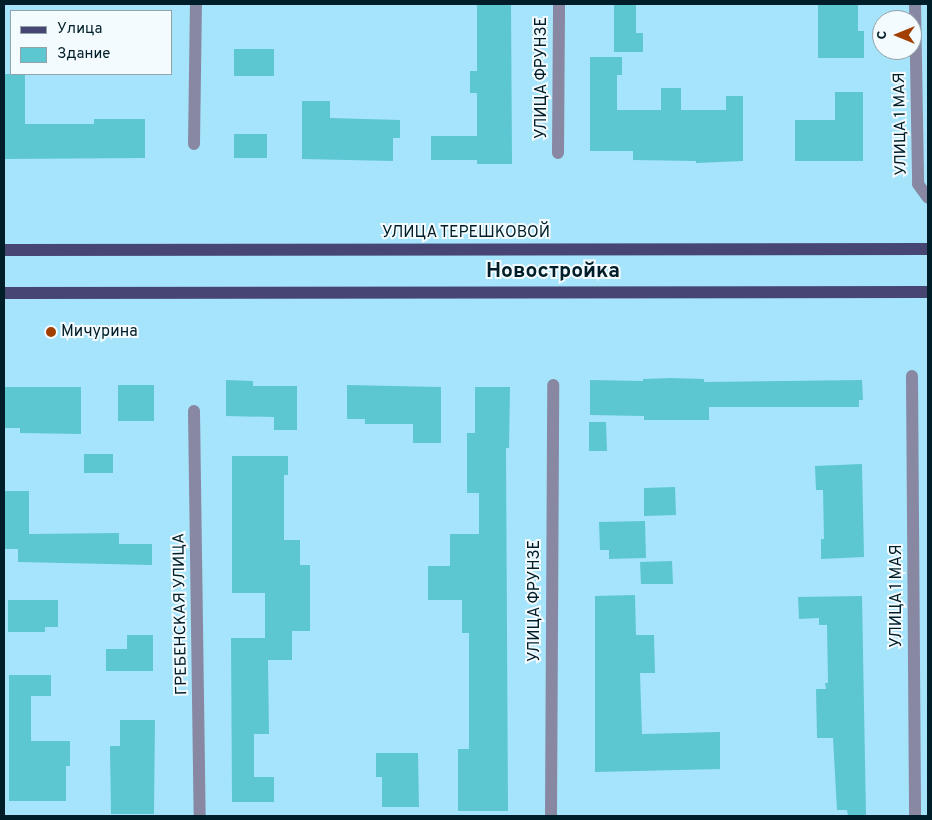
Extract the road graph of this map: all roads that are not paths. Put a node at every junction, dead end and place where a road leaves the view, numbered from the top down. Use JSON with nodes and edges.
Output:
{"nodes":[{"id":1,"x":196,"y":4,"type":"edge"},
{"id":2,"x":559,"y":4,"type":"edge"},
{"id":3,"x":915,"y":4,"type":"edge"},
{"id":4,"x":194,"y":144,"type":"dead end"},
{"id":5,"x":558,"y":153,"type":"dead end"},
{"id":6,"x":928,"y":198,"type":"edge"},
{"id":7,"x":928,"y":249,"type":"edge"},
{"id":8,"x":4,"y":250,"type":"edge"},
{"id":9,"x":928,"y":292,"type":"edge"},
{"id":10,"x":4,"y":293,"type":"edge"},
{"id":11,"x":912,"y":376,"type":"dead end"},
{"id":12,"x":552,"y":385,"type":"dead end"},
{"id":13,"x":194,"y":411,"type":"dead end"},
{"id":14,"x":200,"y":816,"type":"edge"},
{"id":15,"x":551,"y":816,"type":"edge"},
{"id":16,"x":915,"y":816,"type":"edge"}],
"edges":[{"from":1,"to":4,"type":"street"},
{"from":2,"to":5,"type":"street","name":"УЛИЦА ФРУНЗЕ"},
{"from":3,"to":6,"type":"street","name":"УЛИЦА 1 МАЯ"},
{"from":7,"to":8,"type":"main road","name":"УЛИЦА ТЕРЕШКОВОЙ"},
{"from":9,"to":10,"type":"main road"},
{"from":11,"to":16,"type":"street","name":"УЛИЦА 1 МАЯ"},
{"from":12,"to":15,"type":"street","name":"УЛИЦА ФРУНЗЕ"},
{"from":13,"to":14,"type":"street","name":"ГРЕБЕНСКАЯ УЛИЦА"}]}
